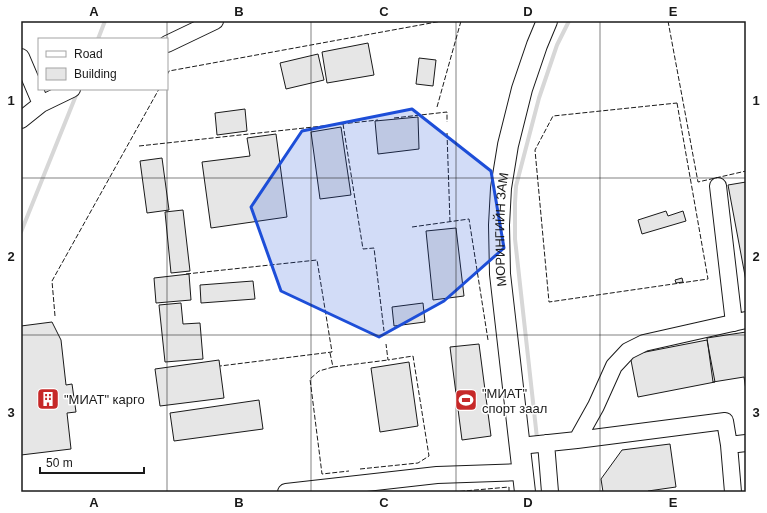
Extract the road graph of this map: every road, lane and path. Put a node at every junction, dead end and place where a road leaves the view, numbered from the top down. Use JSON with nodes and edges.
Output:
{"nodes":[{"id":1,"x":215,"y":21,"type":"edge"},
{"id":2,"x":547,"y":21,"type":"edge"},
{"id":3,"x":168,"y":44,"type":"edge"},
{"id":4,"x":21,"y":57,"type":"edge"},
{"id":5,"x":70,"y":90,"type":"edge"},
{"id":6,"x":41,"y":104,"type":"junction"},
{"id":7,"x":21,"y":120,"type":"edge"},
{"id":8,"x":718,"y":186,"type":"dead end"},
{"id":9,"x":740,"y":321,"type":"edge"},
{"id":10,"x":577,"y":440,"type":"junction"},
{"id":11,"x":546,"y":443,"type":"junction"},
{"id":12,"x":746,"y":444,"type":"edge"},
{"id":13,"x":729,"y":445,"type":"junction"},
{"id":14,"x":520,"y":446,"type":"junction"},
{"id":15,"x":523,"y":472,"type":"junction"},
{"id":16,"x":286,"y":492,"type":"edge"},
{"id":17,"x":525,"y":492,"type":"edge"},
{"id":18,"x":550,"y":492,"type":"edge"},
{"id":19,"x":733,"y":492,"type":"edge"}],
"edges":[{"from":1,"to":3,"type":"street"},
{"from":2,"to":14,"type":"main road","name":"МОРИНГИЙН ЗАМ"},
{"from":4,"to":6,"type":"street"},
{"from":5,"to":6,"type":"street"},
{"from":6,"to":7,"type":"street"},
{"from":8,"to":9,"type":"street"},
{"from":9,"to":10,"type":"street"},
{"from":10,"to":11,"type":"street"},
{"from":10,"to":13,"type":"street"},
{"from":11,"to":14,"type":"street"},
{"from":11,"to":18,"type":"street"},
{"from":12,"to":13,"type":"street"},
{"from":13,"to":19,"type":"street"},
{"from":14,"to":15,"type":"main road","name":"МОРИНГИЙН ЗАМ"},
{"from":15,"to":16,"type":"street"},
{"from":15,"to":17,"type":"main road","name":"МОРИНГИЙН ЗАМ"}]}
